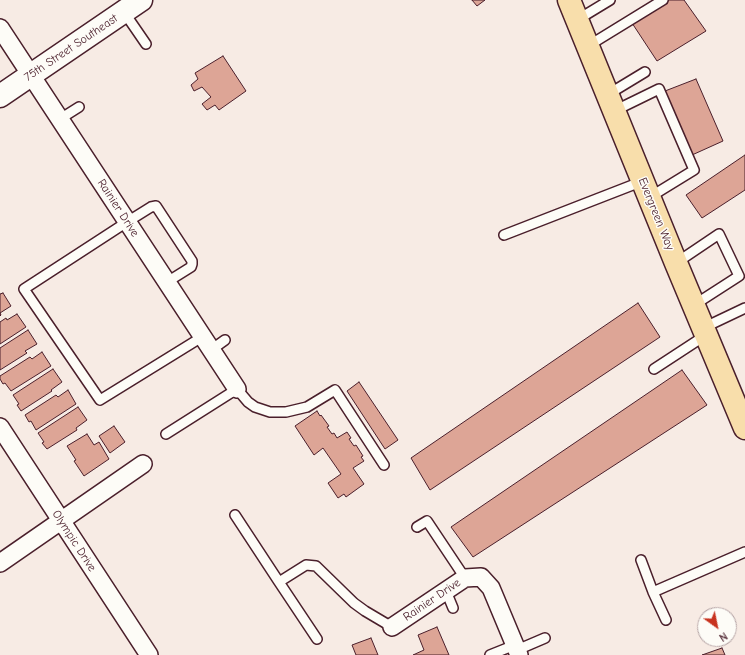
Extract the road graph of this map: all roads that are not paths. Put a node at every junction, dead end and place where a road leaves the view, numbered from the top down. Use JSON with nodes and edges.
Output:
{"nodes":[{"id":1,"x":569,"y":0,"type":"edge"},
{"id":2,"x":610,"y":0,"type":"edge"},
{"id":3,"x":663,"y":0,"type":"edge"},
{"id":4,"x":133,"y":6,"type":"edge"},
{"id":5,"x":577,"y":20,"type":"junction"},
{"id":6,"x":0,"y":28,"type":"edge"},
{"id":7,"x":146,"y":44,"type":"dead end"},
{"id":8,"x":588,"y":46,"type":"junction"},
{"id":9,"x":645,"y":72,"type":"dead end"},
{"id":10,"x":31,"y":76,"type":"junction"},
{"id":11,"x":0,"y":96,"type":"edge"},
{"id":12,"x":610,"y":103,"type":"junction"},
{"id":13,"x":78,"y":107,"type":"dead end"},
{"id":14,"x":60,"y":119,"type":"junction"},
{"id":15,"x":646,"y":189,"type":"junction"},
{"id":16,"x":127,"y":222,"type":"junction"},
{"id":17,"x":504,"y":235,"type":"dead end"},
{"id":18,"x":676,"y":263,"type":"junction"},
{"id":19,"x":167,"y":282,"type":"junction"},
{"id":20,"x":694,"y":306,"type":"junction"},
{"id":21,"x":745,"y":308,"type":"edge"},
{"id":22,"x":705,"y":332,"type":"junction"},
{"id":23,"x":225,"y":340,"type":"dead end"},
{"id":24,"x":207,"y":343,"type":"junction"},
{"id":25,"x":654,"y":369,"type":"dead end"},
{"id":26,"x":237,"y":389,"type":"junction"},
{"id":27,"x":0,"y":427,"type":"edge"},
{"id":28,"x":745,"y":428,"type":"edge"},
{"id":29,"x":166,"y":434,"type":"dead end"},
{"id":30,"x":143,"y":464,"type":"dead end"},
{"id":31,"x":384,"y":465,"type":"dead end"},
{"id":32,"x":235,"y":515,"type":"dead end"},
{"id":33,"x":61,"y":520,"type":"junction"},
{"id":34,"x":417,"y":526,"type":"dead end"},
{"id":35,"x":745,"y":552,"type":"edge"},
{"id":36,"x":641,"y":560,"type":"dead end"},
{"id":37,"x":0,"y":562,"type":"edge"},
{"id":38,"x":465,"y":578,"type":"junction"},
{"id":39,"x":279,"y":582,"type":"junction"},
{"id":40,"x":446,"y":591,"type":"junction"},
{"id":41,"x":653,"y":592,"type":"junction"},
{"id":42,"x":454,"y":608,"type":"dead end"},
{"id":43,"x":666,"y":620,"type":"dead end"},
{"id":44,"x":392,"y":627,"type":"joint"},
{"id":45,"x":545,"y":638,"type":"dead end"},
{"id":46,"x":317,"y":640,"type":"dead end"},
{"id":47,"x":517,"y":650,"type":"edge"},
{"id":48,"x":149,"y":655,"type":"edge"},
{"id":49,"x":490,"y":655,"type":"edge"}],
"edges":[{"from":1,"to":5,"type":"main road","name":"Evergreen Way"},
{"from":2,"to":5,"type":"lane"},
{"from":3,"to":8,"type":"lane"},
{"from":4,"to":7,"type":"lane"},
{"from":4,"to":10,"type":"street","name":"75th Street Southeast"},
{"from":5,"to":8,"type":"main road","name":"Evergreen Way"},
{"from":6,"to":10,"type":"street","name":"Rainier Drive"},
{"from":8,"to":12,"type":"main road","name":"Evergreen Way"},
{"from":9,"to":12,"type":"lane"},
{"from":10,"to":11,"type":"street","name":"75th Street Southeast"},
{"from":10,"to":14,"type":"street","name":"Rainier Drive"},
{"from":12,"to":15,"type":"main road","name":"Evergreen Way"},
{"from":12,"to":15,"type":"lane"},
{"from":13,"to":14,"type":"lane"},
{"from":14,"to":16,"type":"street","name":"Rainier Drive"},
{"from":15,"to":17,"type":"lane"},
{"from":15,"to":18,"type":"main road","name":"Evergreen Way"},
{"from":16,"to":19,"type":"street","name":"Rainier Drive"},
{"from":16,"to":19,"type":"lane"},
{"from":16,"to":24,"type":"lane"},
{"from":18,"to":20,"type":"main road","name":"Evergreen Way"},
{"from":18,"to":20,"type":"lane"},
{"from":19,"to":24,"type":"street","name":"Rainier Drive"},
{"from":20,"to":22,"type":"main road","name":"Evergreen Way"},
{"from":21,"to":22,"type":"lane"},
{"from":22,"to":25,"type":"lane"},
{"from":22,"to":28,"type":"main road","name":"Evergreen Way"},
{"from":23,"to":24,"type":"lane"},
{"from":24,"to":26,"type":"street","name":"Rainier Drive"},
{"from":26,"to":29,"type":"lane"},
{"from":26,"to":31,"type":"lane"},
{"from":27,"to":33,"type":"street","name":"Olympic Drive"},
{"from":30,"to":33,"type":"street"},
{"from":32,"to":39,"type":"lane"},
{"from":33,"to":37,"type":"street"},
{"from":33,"to":48,"type":"street","name":"Olympic Drive"},
{"from":34,"to":38,"type":"lane"},
{"from":35,"to":41,"type":"lane"},
{"from":36,"to":41,"type":"lane"},
{"from":38,"to":40,"type":"street","name":"Rainier Drive"},
{"from":38,"to":47,"type":"street","name":"Rainier Drive"},
{"from":39,"to":44,"type":"lane"},
{"from":39,"to":46,"type":"lane"},
{"from":40,"to":42,"type":"lane"},
{"from":40,"to":44,"type":"street","name":"Rainier Drive"},
{"from":41,"to":43,"type":"lane"},
{"from":45,"to":47,"type":"lane"},
{"from":47,"to":49,"type":"lane"}]}
